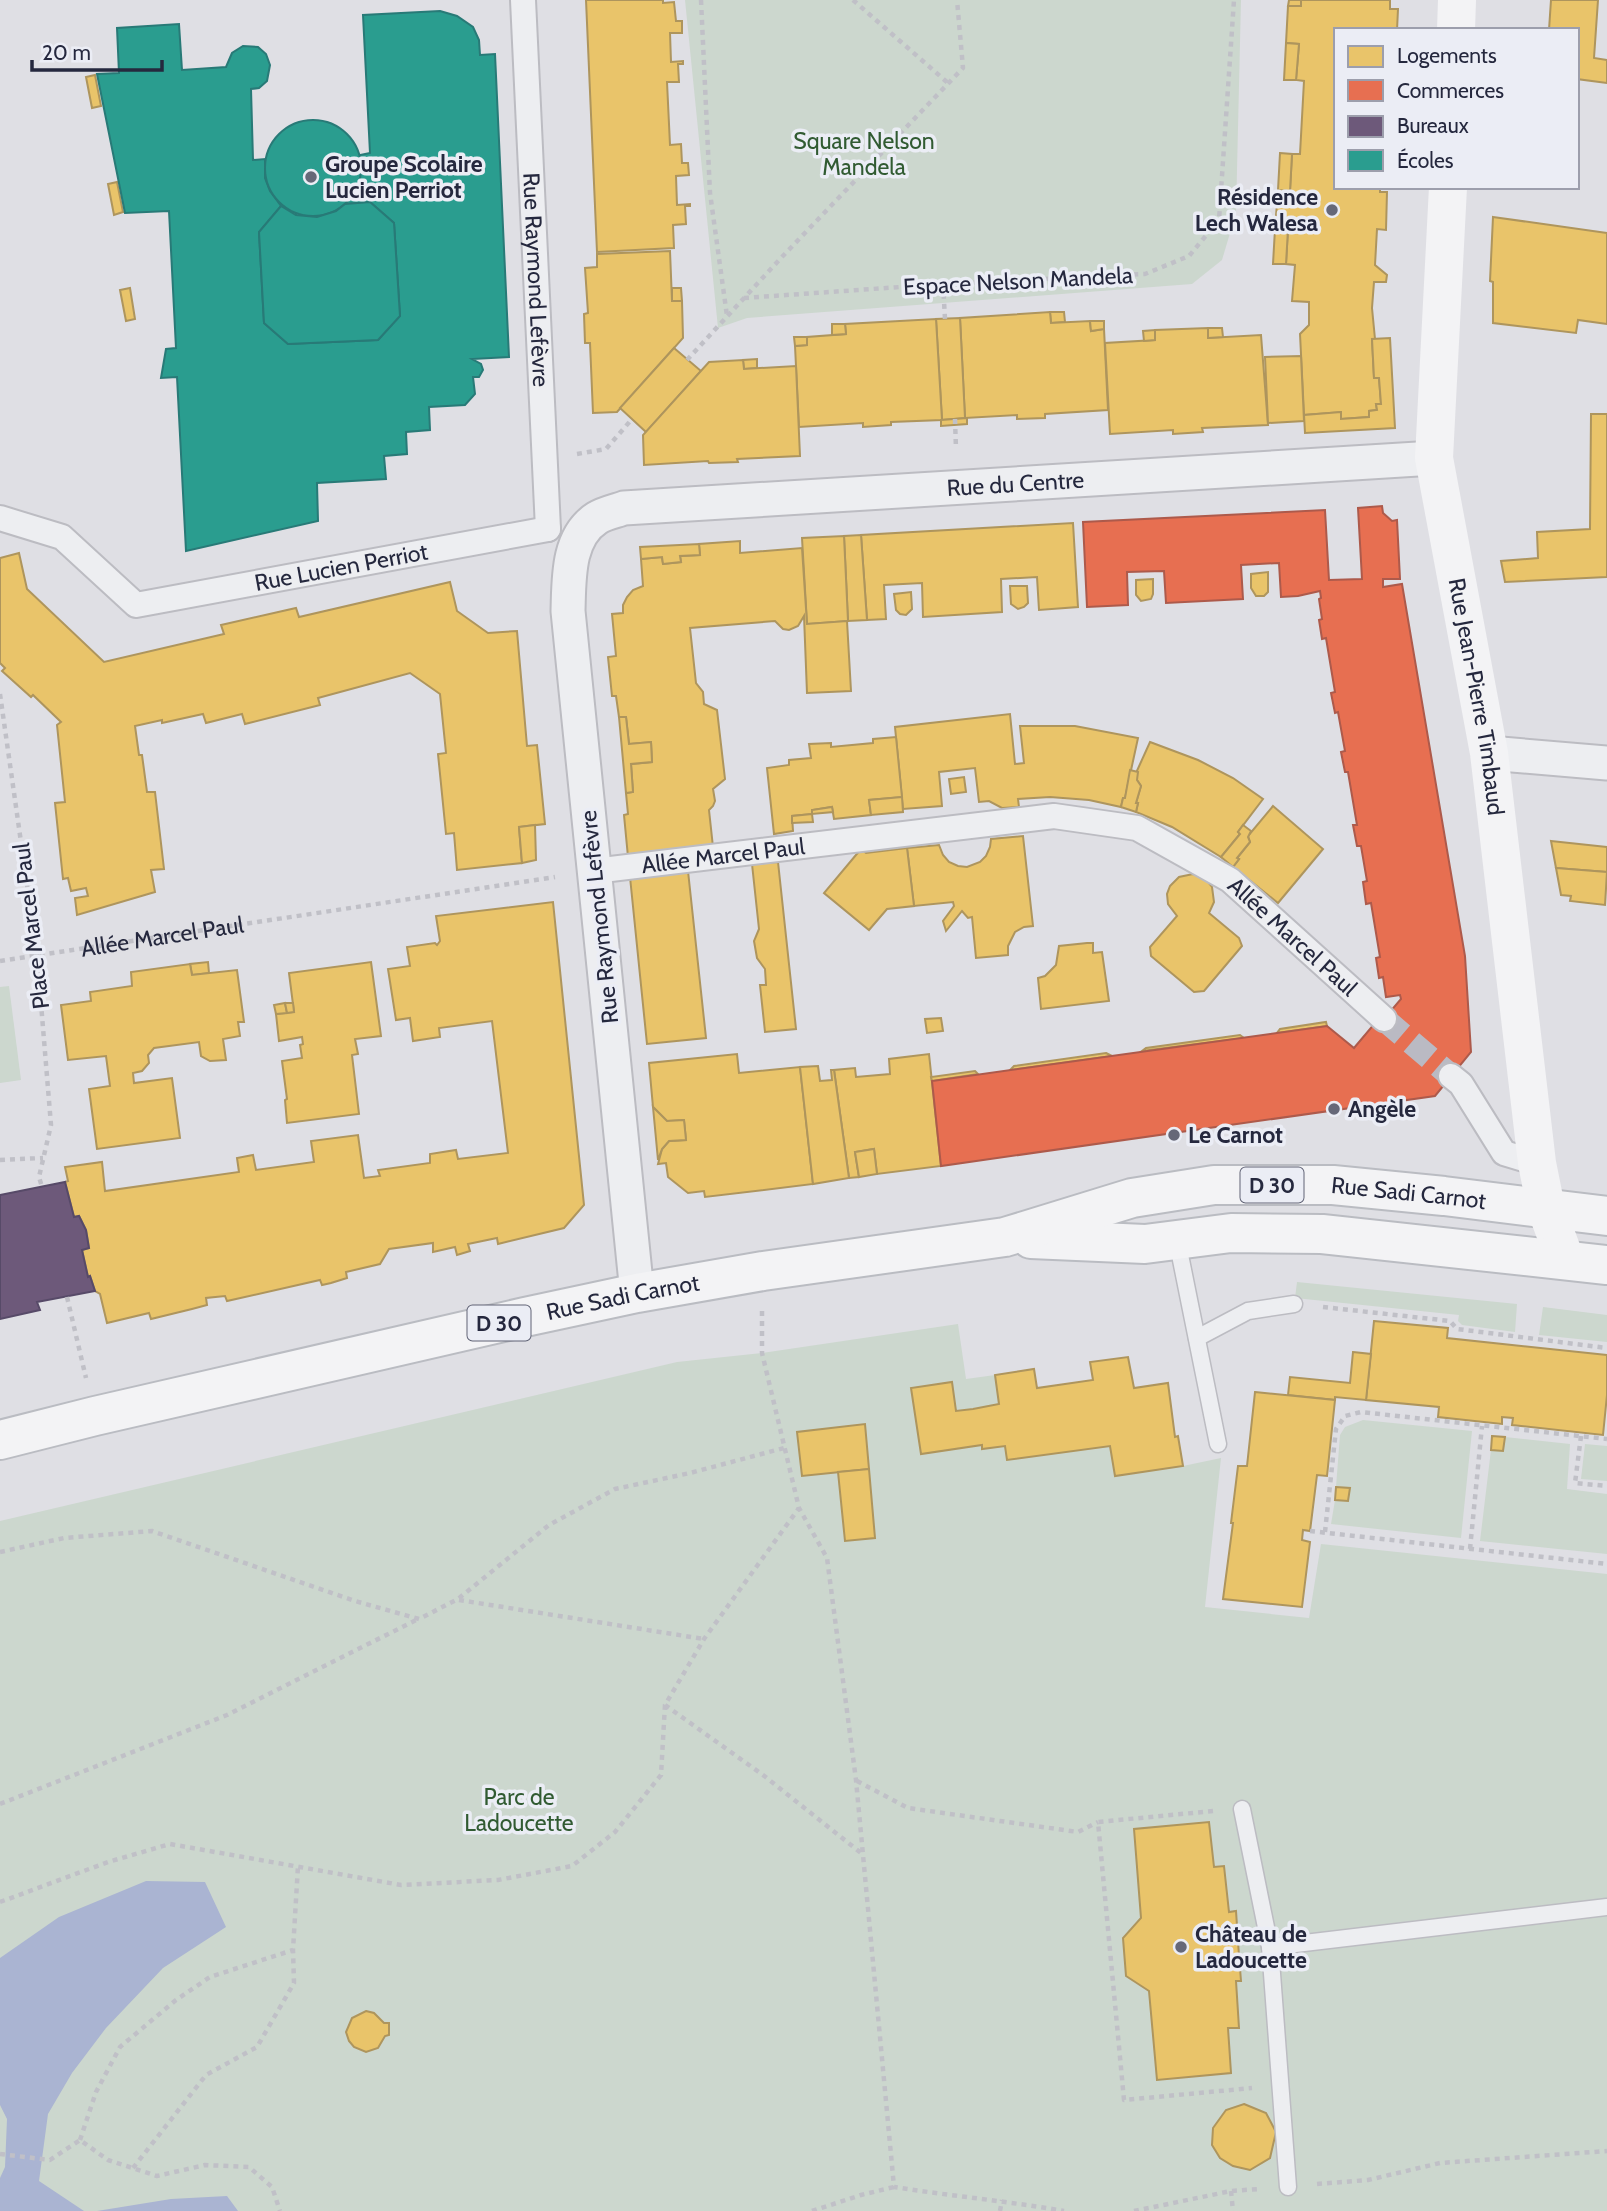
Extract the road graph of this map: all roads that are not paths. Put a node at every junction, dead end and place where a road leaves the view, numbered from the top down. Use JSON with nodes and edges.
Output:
{"nodes":[{"id":1,"x":523,"y":0,"type":"edge"},
{"id":2,"x":1457,"y":0,"type":"edge"},
{"id":3,"x":1456,"y":28,"type":"edge"},
{"id":4,"x":1448,"y":189,"type":"edge"},
{"id":5,"x":1434,"y":458,"type":"junction"},
{"id":6,"x":0,"y":518,"type":"edge"},
{"id":7,"x":573,"y":529,"type":"junction"},
{"id":8,"x":1489,"y":753,"type":"junction"},
{"id":9,"x":1607,"y":763,"type":"edge"},
{"id":10,"x":594,"y":871,"type":"junction"},
{"id":11,"x":1384,"y":1019,"type":"tunnel mouth"},
{"id":12,"x":1451,"y":1076,"type":"tunnel mouth"},
{"id":13,"x":1537,"y":1163,"type":"junction"},
{"id":14,"x":1546,"y":1208,"type":"junction"},
{"id":15,"x":1607,"y":1216,"type":"edge"},
{"id":16,"x":1004,"y":1237,"type":"junction"},
{"id":17,"x":1177,"y":1240,"type":"junction"},
{"id":18,"x":1565,"y":1259,"type":"junction"},
{"id":19,"x":1607,"y":1265,"type":"edge"},
{"id":20,"x":637,"y":1293,"type":"junction"},
{"id":21,"x":1294,"y":1304,"type":"road end"},
{"id":22,"x":1197,"y":1338,"type":"junction"},
{"id":23,"x":0,"y":1440,"type":"edge"},
{"id":24,"x":1218,"y":1444,"type":"dead end"},
{"id":25,"x":1242,"y":1809,"type":"road end"},
{"id":26,"x":1607,"y":1907,"type":"edge"},
{"id":27,"x":1270,"y":1947,"type":"junction"},
{"id":28,"x":1288,"y":2187,"type":"road end"}],
"edges":[{"from":1,"to":7,"type":"street","name":"Rue Raymond Lefèvre"},
{"from":2,"to":3,"type":"main road"},
{"from":4,"to":5,"type":"main road","name":"Rue Jean-Pierre Timbaud"},
{"from":5,"to":7,"type":"street","name":"Rue du Centre"},
{"from":5,"to":8,"type":"main road","name":"Rue Jean-Pierre Timbaud"},
{"from":6,"to":7,"type":"street","name":"Rue Lucien Perriot"},
{"from":7,"to":10,"type":"street","name":"Rue Raymond Lefèvre"},
{"from":8,"to":9,"type":"street"},
{"from":8,"to":13,"type":"main road","name":"Rue Jean-Pierre Timbaud"},
{"from":10,"to":11,"type":"street","name":"Allée Marcel Paul"},
{"from":10,"to":20,"type":"street","name":"Rue Raymond Lefèvre"},
{"from":12,"to":13,"type":"street"},
{"from":13,"to":14,"type":"main road","name":"Rue Jean-Pierre Timbaud"},
{"from":14,"to":15,"type":"main road","name":"Rue Sadi Carnot","number":"D 30"},
{"from":14,"to":16,"type":"main road","name":"Rue Sadi Carnot","number":"D 30"},
{"from":14,"to":18,"type":"main road","name":"Rue Jean-Pierre Timbaud"},
{"from":16,"to":17,"type":"main road","name":"Rue Sadi Carnot"},
{"from":16,"to":20,"type":"main road","name":"Rue Sadi Carnot","number":"D 30"},
{"from":17,"to":18,"type":"main road","name":"Rue Sadi Carnot"},
{"from":17,"to":22,"type":"lane"},
{"from":18,"to":19,"type":"main road","name":"Rue Sadi Carnot"},
{"from":20,"to":23,"type":"main road","name":"Rue Sadi Carnot","number":"D 30"},
{"from":21,"to":22,"type":"lane"},
{"from":22,"to":24,"type":"lane"},
{"from":25,"to":27,"type":"lane"},
{"from":26,"to":27,"type":"lane"},
{"from":27,"to":28,"type":"lane"}]}
